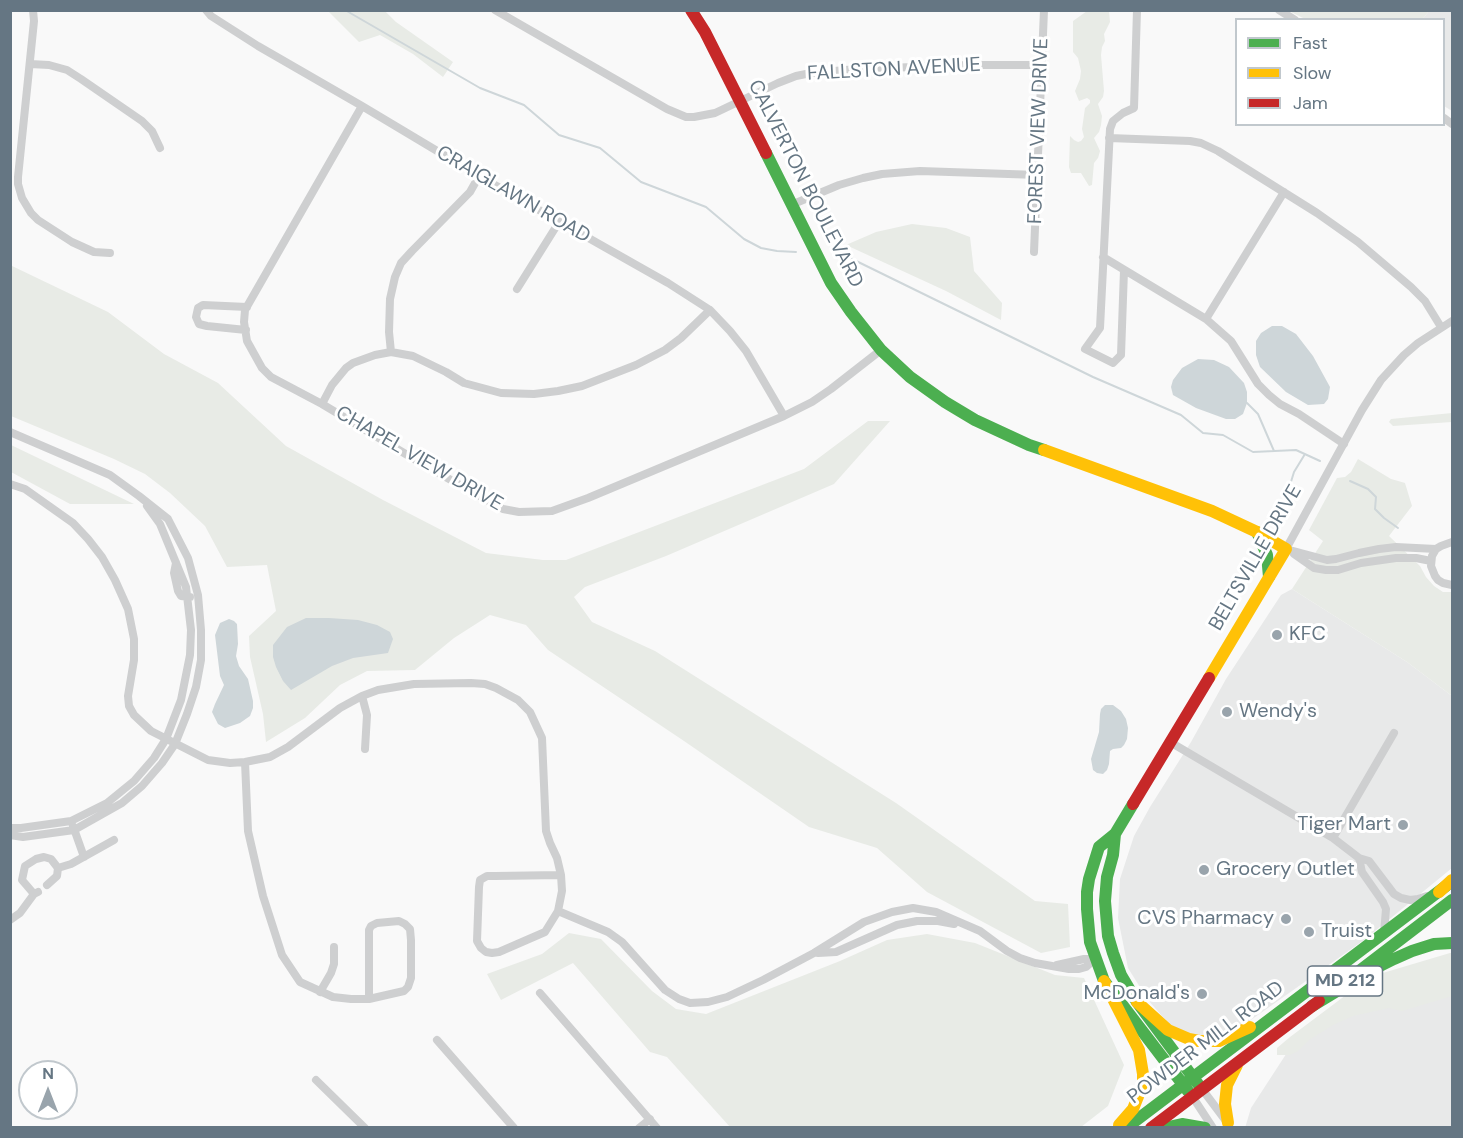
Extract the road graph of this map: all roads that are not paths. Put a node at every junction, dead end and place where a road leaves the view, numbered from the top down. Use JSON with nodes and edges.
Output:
{"nodes":[{"id":1,"x":33,"y":10,"type":"edge"},
{"id":2,"x":206,"y":10,"type":"edge"},
{"id":3,"x":495,"y":10,"type":"edge"},
{"id":4,"x":691,"y":10,"type":"edge"},
{"id":5,"x":1044,"y":10,"type":"edge"},
{"id":6,"x":1137,"y":10,"type":"edge"},
{"id":7,"x":1279,"y":10,"type":"edge"},
{"id":8,"x":1292,"y":18,"type":"edge"},
{"id":9,"x":30,"y":64,"type":"junction"},
{"id":10,"x":1041,"y":65,"type":"junction"},
{"id":11,"x":740,"y":102,"type":"junction"},
{"id":12,"x":362,"y":106,"type":"junction"},
{"id":13,"x":1109,"y":138,"type":"junction"},
{"id":14,"x":160,"y":148,"type":"dead end"},
{"id":15,"x":1038,"y":175,"type":"junction"},
{"id":16,"x":479,"y":176,"type":"junction"},
{"id":17,"x":1284,"y":192,"type":"junction"},
{"id":18,"x":791,"y":205,"type":"junction"},
{"id":19,"x":559,"y":222,"type":"junction"},
{"id":20,"x":1034,"y":252,"type":"dead end"},
{"id":21,"x":110,"y":253,"type":"dead end"},
{"id":22,"x":1103,"y":257,"type":"junction"},
{"id":23,"x":1124,"y":270,"type":"junction"},
{"id":24,"x":517,"y":289,"type":"dead end"},
{"id":25,"x":247,"y":307,"type":"junction"},
{"id":26,"x":710,"y":309,"type":"junction"},
{"id":27,"x":1206,"y":319,"type":"junction"},
{"id":28,"x":1452,"y":321,"type":"edge"},
{"id":29,"x":1441,"y":327,"type":"junction"},
{"id":30,"x":246,"y":330,"type":"junction"},
{"id":31,"x":881,"y":350,"type":"junction"},
{"id":32,"x":391,"y":352,"type":"junction"},
{"id":33,"x":322,"y":404,"type":"junction"},
{"id":34,"x":784,"y":416,"type":"junction"},
{"id":35,"x":10,"y":432,"type":"edge"},
{"id":36,"x":1344,"y":444,"type":"junction"},
{"id":37,"x":10,"y":484,"type":"edge"},
{"id":38,"x":139,"y":496,"type":"junction"},
{"id":39,"x":1257,"y":532,"type":"junction"},
{"id":40,"x":1452,"y":542,"type":"edge"},
{"id":41,"x":1286,"y":549,"type":"junction"},
{"id":42,"x":1436,"y":549,"type":"junction"},
{"id":43,"x":1359,"y":553,"type":"junction"},
{"id":44,"x":188,"y":558,"type":"junction"},
{"id":45,"x":1431,"y":561,"type":"junction"},
{"id":46,"x":176,"y":562,"type":"junction"},
{"id":47,"x":1361,"y":563,"type":"junction"},
{"id":48,"x":1269,"y":577,"type":"junction"},
{"id":49,"x":1452,"y":585,"type":"edge"},
{"id":50,"x":198,"y":595,"type":"junction"},
{"id":51,"x":188,"y":598,"type":"junction"},
{"id":52,"x":362,"y":696,"type":"junction"},
{"id":53,"x":1394,"y":732,"type":"dead end"},
{"id":54,"x":166,"y":739,"type":"junction"},
{"id":55,"x":1170,"y":742,"type":"junction"},
{"id":56,"x":175,"y":744,"type":"junction"},
{"id":57,"x":365,"y":749,"type":"dead end"},
{"id":58,"x":245,"y":762,"type":"junction"},
{"id":59,"x":72,"y":825,"type":"junction"},
{"id":60,"x":10,"y":828,"type":"edge"},
{"id":61,"x":1115,"y":834,"type":"junction"},
{"id":62,"x":10,"y":836,"type":"edge"},
{"id":63,"x":1333,"y":838,"type":"junction"},
{"id":64,"x":114,"y":840,"type":"dead end"},
{"id":65,"x":84,"y":857,"type":"junction"},
{"id":66,"x":1359,"y":858,"type":"junction"},
{"id":67,"x":58,"y":868,"type":"junction"},
{"id":68,"x":561,"y":875,"type":"junction"},
{"id":69,"x":1452,"y":881,"type":"edge"},
{"id":70,"x":48,"y":885,"type":"dead end"},
{"id":71,"x":1439,"y":892,"type":"junction"},
{"id":72,"x":1452,"y":900,"type":"edge"},
{"id":73,"x":558,"y":911,"type":"junction"},
{"id":74,"x":893,"y":914,"type":"junction"},
{"id":75,"x":10,"y":920,"type":"edge"},
{"id":76,"x":897,"y":925,"type":"junction"},
{"id":77,"x":969,"y":927,"type":"junction"},
{"id":78,"x":1384,"y":933,"type":"junction"},
{"id":79,"x":1452,"y":943,"type":"edge"},
{"id":80,"x":334,"y":947,"type":"dead end"},
{"id":81,"x":814,"y":953,"type":"junction"},
{"id":82,"x":1095,"y":959,"type":"junction"},
{"id":83,"x":1104,"y":981,"type":"junction"},
{"id":84,"x":320,"y":992,"type":"junction"},
{"id":85,"x":540,"y":993,"type":"dead end"},
{"id":86,"x":369,"y":999,"type":"junction"},
{"id":87,"x":1137,"y":1002,"type":"junction"},
{"id":88,"x":1312,"y":1006,"type":"junction"},
{"id":89,"x":1274,"y":1016,"type":"junction"},
{"id":90,"x":436,"y":1040,"type":"dead end"},
{"id":91,"x":1238,"y":1062,"type":"junction"},
{"id":92,"x":316,"y":1080,"type":"dead end"},
{"id":93,"x":1188,"y":1081,"type":"junction"},
{"id":94,"x":1197,"y":1093,"type":"junction"},
{"id":95,"x":650,"y":1119,"type":"junction"},
{"id":96,"x":1230,"y":1125,"type":"edge"},
{"id":97,"x":365,"y":1128,"type":"edge"},
{"id":98,"x":514,"y":1128,"type":"edge"},
{"id":99,"x":639,"y":1128,"type":"edge"},
{"id":100,"x":657,"y":1128,"type":"edge"},
{"id":101,"x":1117,"y":1128,"type":"edge"},
{"id":102,"x":1126,"y":1128,"type":"edge"},
{"id":103,"x":1151,"y":1128,"type":"edge"},
{"id":104,"x":1164,"y":1128,"type":"edge"},
{"id":105,"x":1206,"y":1128,"type":"edge"},
{"id":106,"x":1213,"y":1128,"type":"edge"}],
"edges":[{"from":1,"to":9,"type":"street"},
{"from":2,"to":12,"type":"street","name":"CRAIGLAWN ROAD"},
{"from":3,"to":11,"type":"street","name":"FALLSTON AVENUE"},
{"from":4,"to":11,"type":"main road","name":"CALVERTON BOULEVARD"},
{"from":5,"to":10,"type":"street","name":"FOREST VIEW DRIVE"},
{"from":6,"to":13,"type":"street"},
{"from":7,"to":8,"type":"street"},
{"from":9,"to":14,"type":"street"},
{"from":9,"to":21,"type":"street"},
{"from":10,"to":11,"type":"street","name":"FALLSTON AVENUE"},
{"from":10,"to":15,"type":"street","name":"FOREST VIEW DRIVE"},
{"from":11,"to":18,"type":"main road","name":"CALVERTON BOULEVARD"},
{"from":12,"to":16,"type":"street","name":"CRAIGLAWN ROAD"},
{"from":12,"to":25,"type":"street","name":"CHAPEL VIEW DRIVE"},
{"from":13,"to":17,"type":"street"},
{"from":13,"to":22,"type":"street"},
{"from":15,"to":18,"type":"street"},
{"from":15,"to":20,"type":"street","name":"FOREST VIEW DRIVE"},
{"from":16,"to":19,"type":"street","name":"CRAIGLAWN ROAD"},
{"from":16,"to":32,"type":"street"},
{"from":17,"to":27,"type":"street"},
{"from":17,"to":29,"type":"street"},
{"from":18,"to":31,"type":"main road","name":"CALVERTON BOULEVARD"},
{"from":19,"to":24,"type":"street"},
{"from":19,"to":26,"type":"street","name":"CRAIGLAWN ROAD"},
{"from":22,"to":23,"type":"street"},
{"from":22,"to":23,"type":"street"},
{"from":23,"to":27,"type":"street"},
{"from":25,"to":30,"type":"street","name":"CHAPEL VIEW DRIVE"},
{"from":25,"to":30,"type":"street"},
{"from":26,"to":32,"type":"street"},
{"from":26,"to":34,"type":"street","name":"CRAIGLAWN ROAD"},
{"from":27,"to":36,"type":"street"},
{"from":28,"to":29,"type":"street","name":"BELTSVILLE DRIVE"},
{"from":29,"to":36,"type":"street","name":"BELTSVILLE DRIVE"},
{"from":30,"to":33,"type":"street","name":"CHAPEL VIEW DRIVE"},
{"from":31,"to":34,"type":"street","name":"CHAPEL VIEW DRIVE"},
{"from":31,"to":39,"type":"main road","name":"CALVERTON BOULEVARD"},
{"from":32,"to":33,"type":"street"},
{"from":33,"to":34,"type":"street","name":"CHAPEL VIEW DRIVE"},
{"from":35,"to":38,"type":"street"},
{"from":36,"to":41,"type":"street","name":"BELTSVILLE DRIVE"},
{"from":37,"to":54,"type":"street"},
{"from":38,"to":44,"type":"street"},
{"from":38,"to":46,"type":"street"},
{"from":39,"to":41,"type":"main road","name":"CALVERTON BOULEVARD"},
{"from":39,"to":48,"type":"main road"},
{"from":40,"to":42,"type":"street"},
{"from":41,"to":43,"type":"street"},
{"from":41,"to":47,"type":"street"},
{"from":41,"to":48,"type":"main road","name":"BELTSVILLE DRIVE"},
{"from":42,"to":43,"type":"street"},
{"from":42,"to":45,"type":"street"},
{"from":43,"to":47,"type":"street"},
{"from":44,"to":46,"type":"street"},
{"from":44,"to":50,"type":"street"},
{"from":45,"to":47,"type":"street"},
{"from":45,"to":49,"type":"street"},
{"from":46,"to":51,"type":"street"},
{"from":48,"to":55,"type":"main road","name":"BELTSVILLE DRIVE"},
{"from":50,"to":51,"type":"street"},
{"from":50,"to":56,"type":"street"},
{"from":51,"to":54,"type":"street"},
{"from":52,"to":57,"type":"street"},
{"from":52,"to":58,"type":"street"},
{"from":52,"to":68,"type":"street"},
{"from":53,"to":63,"type":"street"},
{"from":54,"to":56,"type":"street"},
{"from":54,"to":59,"type":"street"},
{"from":55,"to":61,"type":"main road","name":"BELTSVILLE DRIVE"},
{"from":55,"to":63,"type":"street"},
{"from":56,"to":58,"type":"street"},
{"from":56,"to":59,"type":"street"},
{"from":58,"to":84,"type":"street"},
{"from":59,"to":60,"type":"street"},
{"from":59,"to":62,"type":"street"},
{"from":59,"to":65,"type":"street"},
{"from":61,"to":82,"type":"main road","name":"BELTSVILLE DRIVE"},
{"from":61,"to":87,"type":"main road","name":"BELTSVILLE DRIVE"},
{"from":63,"to":66,"type":"street"},
{"from":64,"to":65,"type":"street"},
{"from":65,"to":67,"type":"street"},
{"from":66,"to":71,"type":"street"},
{"from":66,"to":78,"type":"street"},
{"from":67,"to":70,"type":"street"},
{"from":67,"to":75,"type":"street"},
{"from":68,"to":73,"type":"street"},
{"from":68,"to":73,"type":"street"},
{"from":69,"to":71,"type":"main road","name":"POWDER MILL ROAD"},
{"from":71,"to":78,"type":"main road","name":"POWDER MILL ROAD","number":"MD 212"},
{"from":72,"to":88,"type":"main road","name":"POWDER MILL ROAD","number":"MD 212"},
{"from":73,"to":81,"type":"street"},
{"from":74,"to":76,"type":"street"},
{"from":74,"to":77,"type":"street"},
{"from":74,"to":81,"type":"street"},
{"from":76,"to":77,"type":"street"},
{"from":76,"to":81,"type":"street"},
{"from":77,"to":82,"type":"street"},
{"from":78,"to":89,"type":"main road","name":"POWDER MILL ROAD","number":"MD 212"},
{"from":79,"to":88,"type":"main road"},
{"from":80,"to":84,"type":"street"},
{"from":82,"to":83,"type":"main road","name":"BELTSVILLE DRIVE"},
{"from":83,"to":93,"type":"main road","name":"BELTSVILLE DRIVE"},
{"from":83,"to":101,"type":"main road"},
{"from":84,"to":86,"type":"street"},
{"from":85,"to":95,"type":"street"},
{"from":86,"to":86,"type":"street"},
{"from":87,"to":89,"type":"main road"},
{"from":87,"to":93,"type":"main road","name":"BELTSVILLE DRIVE"},
{"from":88,"to":91,"type":"main road","name":"POWDER MILL ROAD","number":"MD 212"},
{"from":89,"to":93,"type":"main road","name":"POWDER MILL ROAD","number":"MD 212"},
{"from":90,"to":98,"type":"street"},
{"from":91,"to":94,"type":"main road","name":"POWDER MILL ROAD","number":"MD 212"},
{"from":91,"to":96,"type":"main road"},
{"from":92,"to":97,"type":"street"},
{"from":93,"to":94,"type":"main road","name":"BELTSVILLE DRIVE"},
{"from":93,"to":102,"type":"main road","name":"POWDER MILL ROAD","number":"MD 212"},
{"from":94,"to":96,"type":"street"},
{"from":94,"to":103,"type":"main road","name":"POWDER MILL ROAD","number":"MD 212"},
{"from":94,"to":106,"type":"street"},
{"from":95,"to":99,"type":"street"},
{"from":95,"to":100,"type":"street"},
{"from":104,"to":105,"type":"main road"}]}
